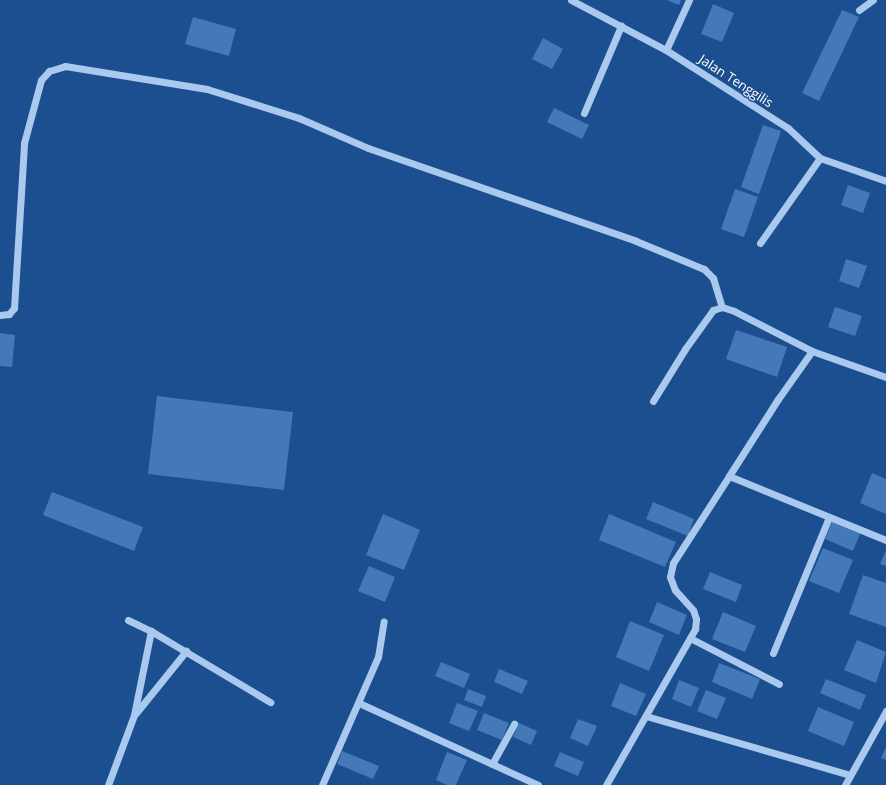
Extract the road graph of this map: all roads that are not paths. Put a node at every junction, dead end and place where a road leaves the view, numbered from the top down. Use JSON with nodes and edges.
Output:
{"nodes":[{"id":1,"x":571,"y":0,"type":"edge"},
{"id":2,"x":689,"y":0,"type":"edge"},
{"id":3,"x":873,"y":0,"type":"edge"},
{"id":4,"x":859,"y":10,"type":"dead end"},
{"id":5,"x":622,"y":26,"type":"junction"},
{"id":6,"x":666,"y":50,"type":"junction"},
{"id":7,"x":584,"y":114,"type":"dead end"},
{"id":8,"x":820,"y":158,"type":"junction"},
{"id":9,"x":886,"y":181,"type":"edge"},
{"id":10,"x":760,"y":243,"type":"dead end"},
{"id":11,"x":722,"y":307,"type":"junction"},
{"id":12,"x":0,"y":315,"type":"edge"},
{"id":13,"x":812,"y":351,"type":"junction"},
{"id":14,"x":886,"y":377,"type":"edge"},
{"id":15,"x":653,"y":401,"type":"dead end"},
{"id":16,"x":729,"y":476,"type":"junction"},
{"id":17,"x":829,"y":517,"type":"junction"},
{"id":18,"x":886,"y":540,"type":"edge"},
{"id":19,"x":128,"y":620,"type":"dead end"},
{"id":20,"x":384,"y":621,"type":"dead end"},
{"id":21,"x":151,"y":631,"type":"junction"},
{"id":22,"x":690,"y":638,"type":"junction"},
{"id":23,"x":186,"y":651,"type":"junction"},
{"id":24,"x":773,"y":653,"type":"dead end"},
{"id":25,"x":779,"y":684,"type":"dead end"},
{"id":26,"x":270,"y":702,"type":"dead end"},
{"id":27,"x":359,"y":703,"type":"junction"},
{"id":28,"x":886,"y":711,"type":"edge"},
{"id":29,"x":134,"y":715,"type":"junction"},
{"id":30,"x":646,"y":716,"type":"junction"},
{"id":31,"x":514,"y":724,"type":"dead end"},
{"id":32,"x":883,"y":725,"type":"edge"},
{"id":33,"x":492,"y":764,"type":"junction"},
{"id":34,"x":850,"y":775,"type":"junction"},
{"id":35,"x":108,"y":785,"type":"edge"},
{"id":36,"x":322,"y":785,"type":"edge"},
{"id":37,"x":538,"y":785,"type":"edge"},
{"id":38,"x":606,"y":785,"type":"edge"},
{"id":39,"x":844,"y":785,"type":"edge"}],
"edges":[{"from":1,"to":5,"type":"street","name":"Jalan Tenggilis"},
{"from":2,"to":6,"type":"street"},
{"from":3,"to":4,"type":"street"},
{"from":5,"to":6,"type":"street","name":"Jalan Tenggilis"},
{"from":5,"to":7,"type":"street"},
{"from":6,"to":8,"type":"street","name":"Jalan Tenggilis"},
{"from":8,"to":9,"type":"street","name":"Jalan Tenggilis"},
{"from":8,"to":10,"type":"street"},
{"from":11,"to":12,"type":"street"},
{"from":11,"to":13,"type":"street"},
{"from":11,"to":15,"type":"street"},
{"from":13,"to":14,"type":"street"},
{"from":13,"to":16,"type":"street"},
{"from":16,"to":17,"type":"street"},
{"from":16,"to":22,"type":"street"},
{"from":17,"to":18,"type":"street"},
{"from":17,"to":24,"type":"street"},
{"from":19,"to":21,"type":"street"},
{"from":20,"to":27,"type":"street"},
{"from":21,"to":23,"type":"street"},
{"from":21,"to":29,"type":"street"},
{"from":22,"to":25,"type":"street"},
{"from":22,"to":30,"type":"street"},
{"from":23,"to":26,"type":"street"},
{"from":23,"to":29,"type":"street"},
{"from":27,"to":33,"type":"street"},
{"from":27,"to":36,"type":"street"},
{"from":28,"to":32,"type":"street"},
{"from":29,"to":35,"type":"street"},
{"from":30,"to":34,"type":"street"},
{"from":30,"to":38,"type":"street"},
{"from":31,"to":33,"type":"street"},
{"from":32,"to":34,"type":"street"},
{"from":33,"to":37,"type":"street"},
{"from":34,"to":39,"type":"street"}]}
